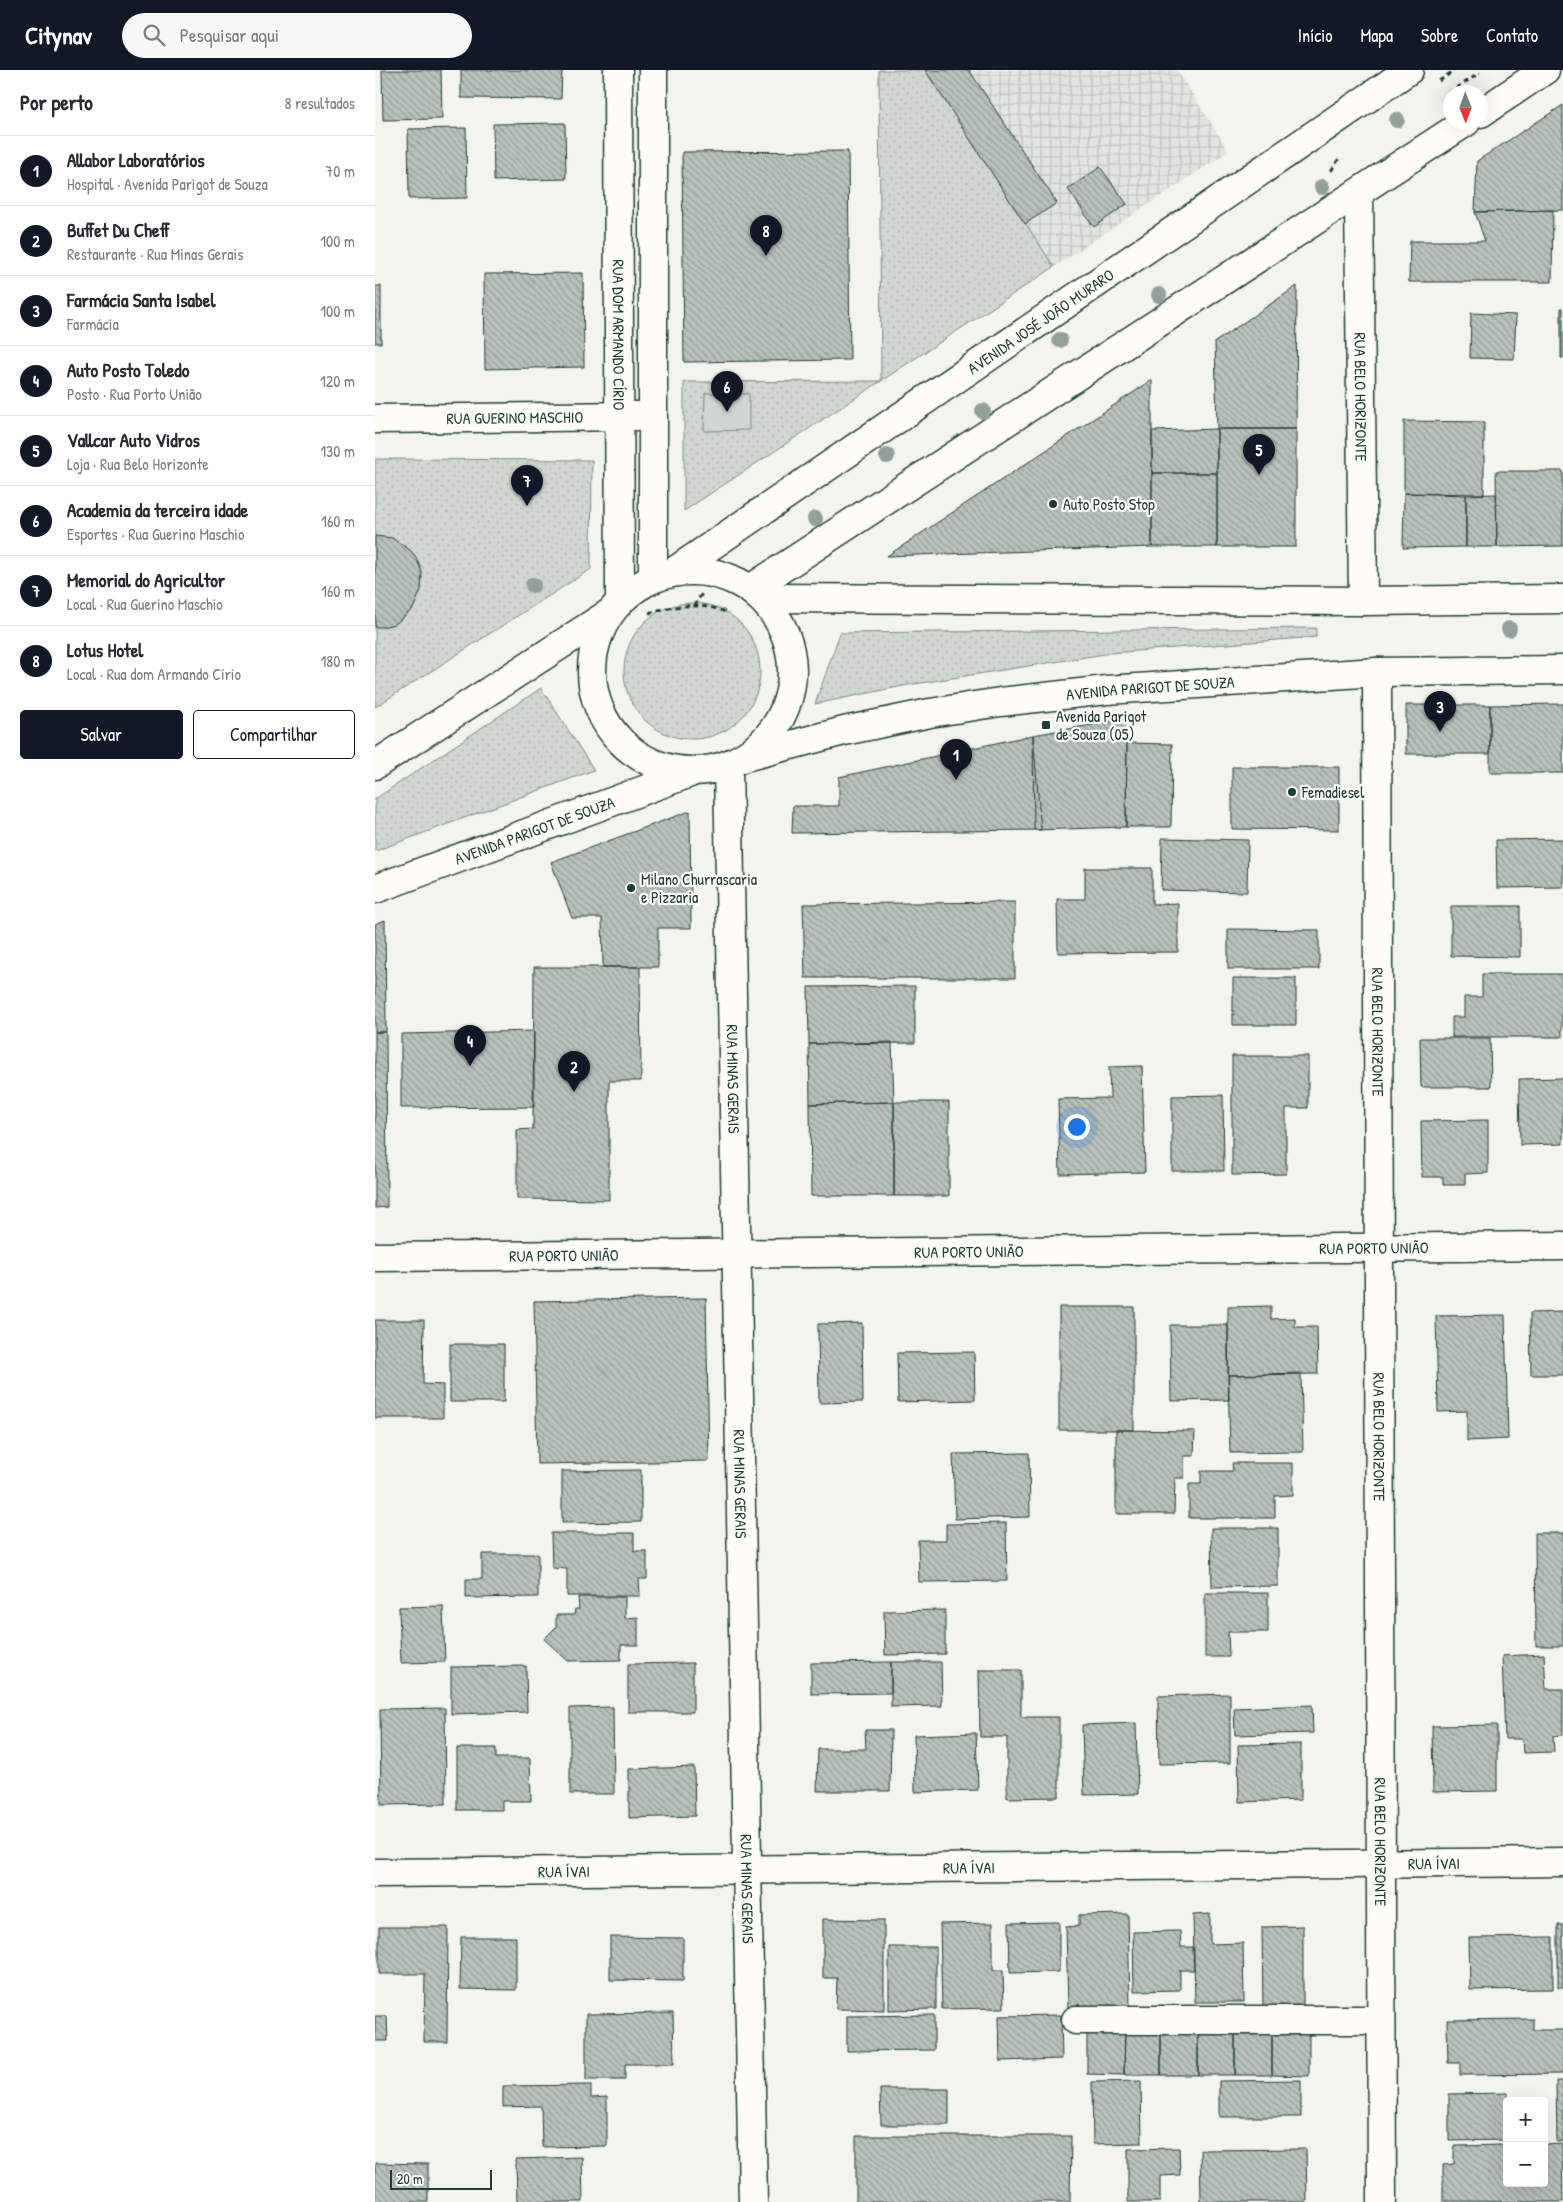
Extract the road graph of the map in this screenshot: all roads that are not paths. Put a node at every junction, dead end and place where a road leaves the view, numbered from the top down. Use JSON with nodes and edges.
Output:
{"nodes":[{"id":1,"x":618,"y":70,"type":"edge"},
{"id":2,"x":653,"y":70,"type":"edge"},
{"id":3,"x":1409,"y":70,"type":"edge"},
{"id":4,"x":1545,"y":70,"type":"edge"},
{"id":5,"x":1488,"y":108,"type":"edge"},
{"id":6,"x":1454,"y":130,"type":"edge"},
{"id":7,"x":1359,"y":193,"type":"junction"},
{"id":8,"x":654,"y":416,"type":"junction"},
{"id":9,"x":620,"y":417,"type":"junction"},
{"id":10,"x":375,"y":418,"type":"edge"},
{"id":11,"x":663,"y":575,"type":"junction"},
{"id":12,"x":756,"y":593,"type":"junction"},
{"id":13,"x":1563,"y":599,"type":"edge"},
{"id":14,"x":1363,"y":601,"type":"junction"},
{"id":15,"x":614,"y":607,"type":"junction"},
{"id":16,"x":1563,"y":670,"type":"edge"},
{"id":17,"x":1377,"y":672,"type":"junction"},
{"id":18,"x":736,"y":761,"type":"junction"},
{"id":19,"x":375,"y":765,"type":"edge"},
{"id":20,"x":693,"y":772,"type":"junction"},
{"id":21,"x":375,"y":889,"type":"edge"},
{"id":22,"x":1563,"y":1246,"type":"edge"},
{"id":23,"x":1379,"y":1248,"type":"junction"},
{"id":24,"x":736,"y":1254,"type":"junction"},
{"id":25,"x":375,"y":1257,"type":"edge"},
{"id":26,"x":1563,"y":1862,"type":"edge"},
{"id":27,"x":1380,"y":1864,"type":"junction"},
{"id":28,"x":747,"y":1870,"type":"junction"},
{"id":29,"x":375,"y":1873,"type":"edge"},
{"id":30,"x":1076,"y":2020,"type":"dead end"},
{"id":31,"x":1381,"y":2020,"type":"junction"},
{"id":32,"x":753,"y":2202,"type":"edge"},
{"id":33,"x":1381,"y":2202,"type":"edge"}],
"edges":[{"from":1,"to":9,"type":"street","name":"RUA DOM ARMANDO CÍRIO"},
{"from":2,"to":8,"type":"street"},
{"from":3,"to":11,"type":"street","name":"AVENIDA JOSÉ JOÃO MURARO"},
{"from":4,"to":5,"type":"street"},
{"from":6,"to":7,"type":"street"},
{"from":7,"to":12,"type":"street"},
{"from":7,"to":14,"type":"street","name":"RUA BELO HORIZONTE"},
{"from":8,"to":9,"type":"street","name":"RUA GUERINO MASCHIO"},
{"from":8,"to":11,"type":"street"},
{"from":9,"to":10,"type":"street","name":"RUA GUERINO MASCHIO"},
{"from":9,"to":15,"type":"street","name":"RUA DOM ARMANDO CÍRIO"},
{"from":11,"to":12,"type":"street"},
{"from":11,"to":15,"type":"street","name":"AVENIDA JOSÉ JOÃO MURARO"},
{"from":12,"to":14,"type":"street"},
{"from":12,"to":18,"type":"street"},
{"from":13,"to":14,"type":"street"},
{"from":15,"to":19,"type":"street"},
{"from":15,"to":20,"type":"street"},
{"from":16,"to":17,"type":"street","name":"AVENIDA PARIGOT DE SOUZA"},
{"from":17,"to":18,"type":"street","name":"AVENIDA PARIGOT DE SOUZA"},
{"from":17,"to":23,"type":"street","name":"RUA BELO HORIZONTE"},
{"from":18,"to":20,"type":"street","name":"AVENIDA PARIGOT DE SOUZA"},
{"from":18,"to":24,"type":"street","name":"RUA MINAS GERAIS"},
{"from":20,"to":21,"type":"street","name":"AVENIDA PARIGOT DE SOUZA"},
{"from":22,"to":23,"type":"street","name":"RUA PORTO UNIÃO"},
{"from":23,"to":24,"type":"street","name":"RUA PORTO UNIÃO"},
{"from":23,"to":27,"type":"street","name":"RUA BELO HORIZONTE"},
{"from":24,"to":25,"type":"street","name":"RUA PORTO UNIÃO"},
{"from":24,"to":28,"type":"street","name":"RUA MINAS GERAIS"},
{"from":26,"to":27,"type":"street","name":"RUA ÍVAI"},
{"from":27,"to":28,"type":"street","name":"RUA ÍVAI"},
{"from":27,"to":31,"type":"street","name":"RUA BELO HORIZONTE"},
{"from":28,"to":29,"type":"street","name":"RUA ÍVAI"},
{"from":28,"to":32,"type":"street","name":"RUA MINAS GERAIS"},
{"from":30,"to":31,"type":"street"},
{"from":31,"to":33,"type":"street","name":"RUA BELO HORIZONTE"}]}
